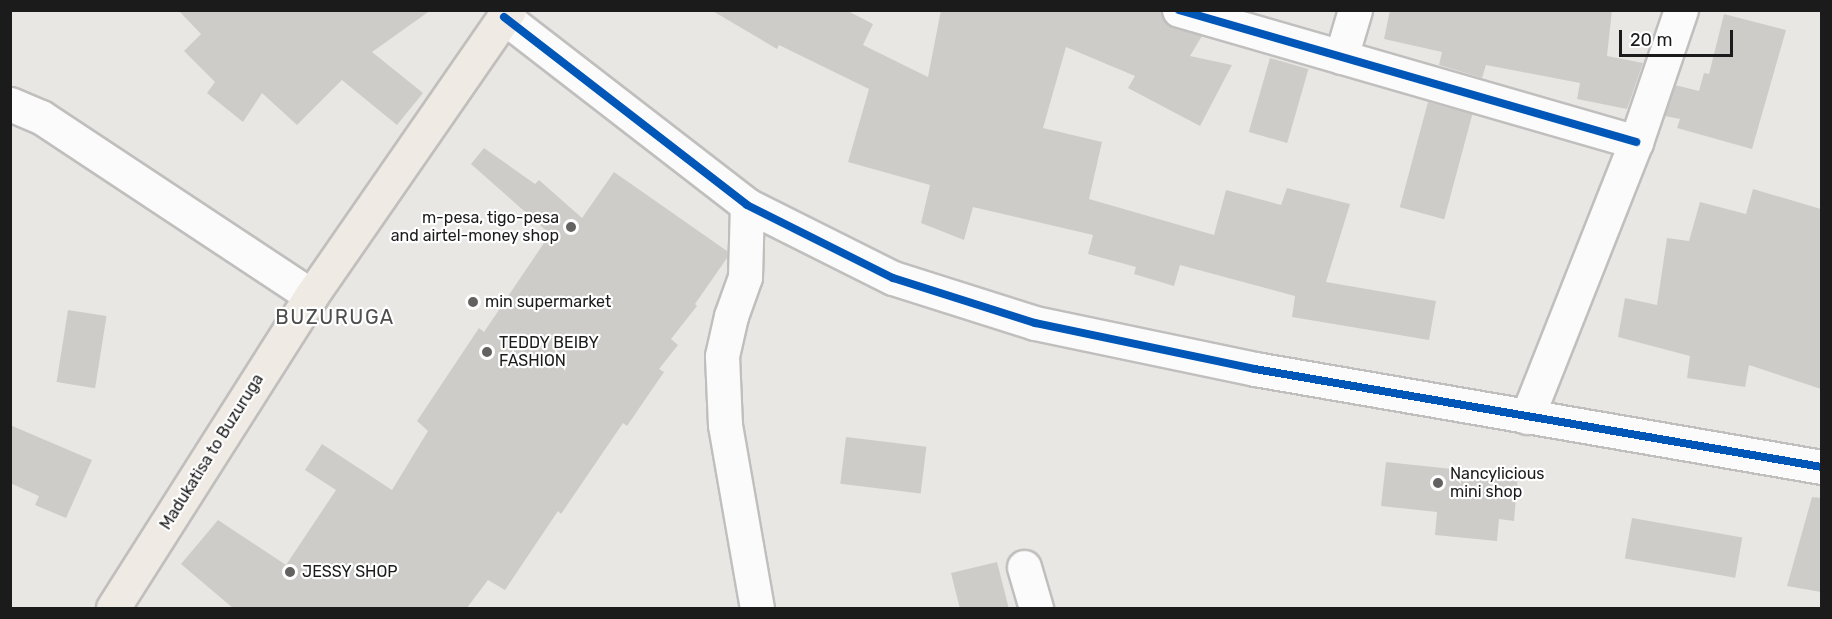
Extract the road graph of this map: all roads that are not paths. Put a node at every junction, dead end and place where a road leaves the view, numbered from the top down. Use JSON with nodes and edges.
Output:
{"nodes":[{"id":1,"x":1179,"y":10,"type":"edge"},
{"id":2,"x":1355,"y":10,"type":"edge"},
{"id":3,"x":1681,"y":10,"type":"edge"},
{"id":4,"x":507,"y":14,"type":"edge"},
{"id":5,"x":1341,"y":57,"type":"junction"},
{"id":6,"x":10,"y":104,"type":"edge"},
{"id":7,"x":1636,"y":142,"type":"junction"},
{"id":8,"x":747,"y":205,"type":"junction"},
{"id":9,"x":311,"y":296,"type":"junction"},
{"id":10,"x":1527,"y":417,"type":"junction"},
{"id":11,"x":1821,"y":466,"type":"edge"},
{"id":12,"x":1024,"y":567,"type":"dead end"},
{"id":13,"x":113,"y":609,"type":"edge"},
{"id":14,"x":757,"y":609,"type":"edge"},
{"id":15,"x":1036,"y":609,"type":"edge"}],
"edges":[{"from":1,"to":5,"type":"street"},
{"from":2,"to":5,"type":"street"},
{"from":3,"to":7,"type":"street"},
{"from":4,"to":8,"type":"street"},
{"from":4,"to":9,"type":"main road","name":"Madukatisa to Buzuruga"},
{"from":5,"to":7,"type":"street"},
{"from":6,"to":9,"type":"street"},
{"from":7,"to":10,"type":"street"},
{"from":8,"to":10,"type":"street"},
{"from":8,"to":14,"type":"street"},
{"from":9,"to":13,"type":"main road","name":"Madukatisa to Buzuruga"},
{"from":10,"to":11,"type":"street"},
{"from":12,"to":15,"type":"street"}]}
